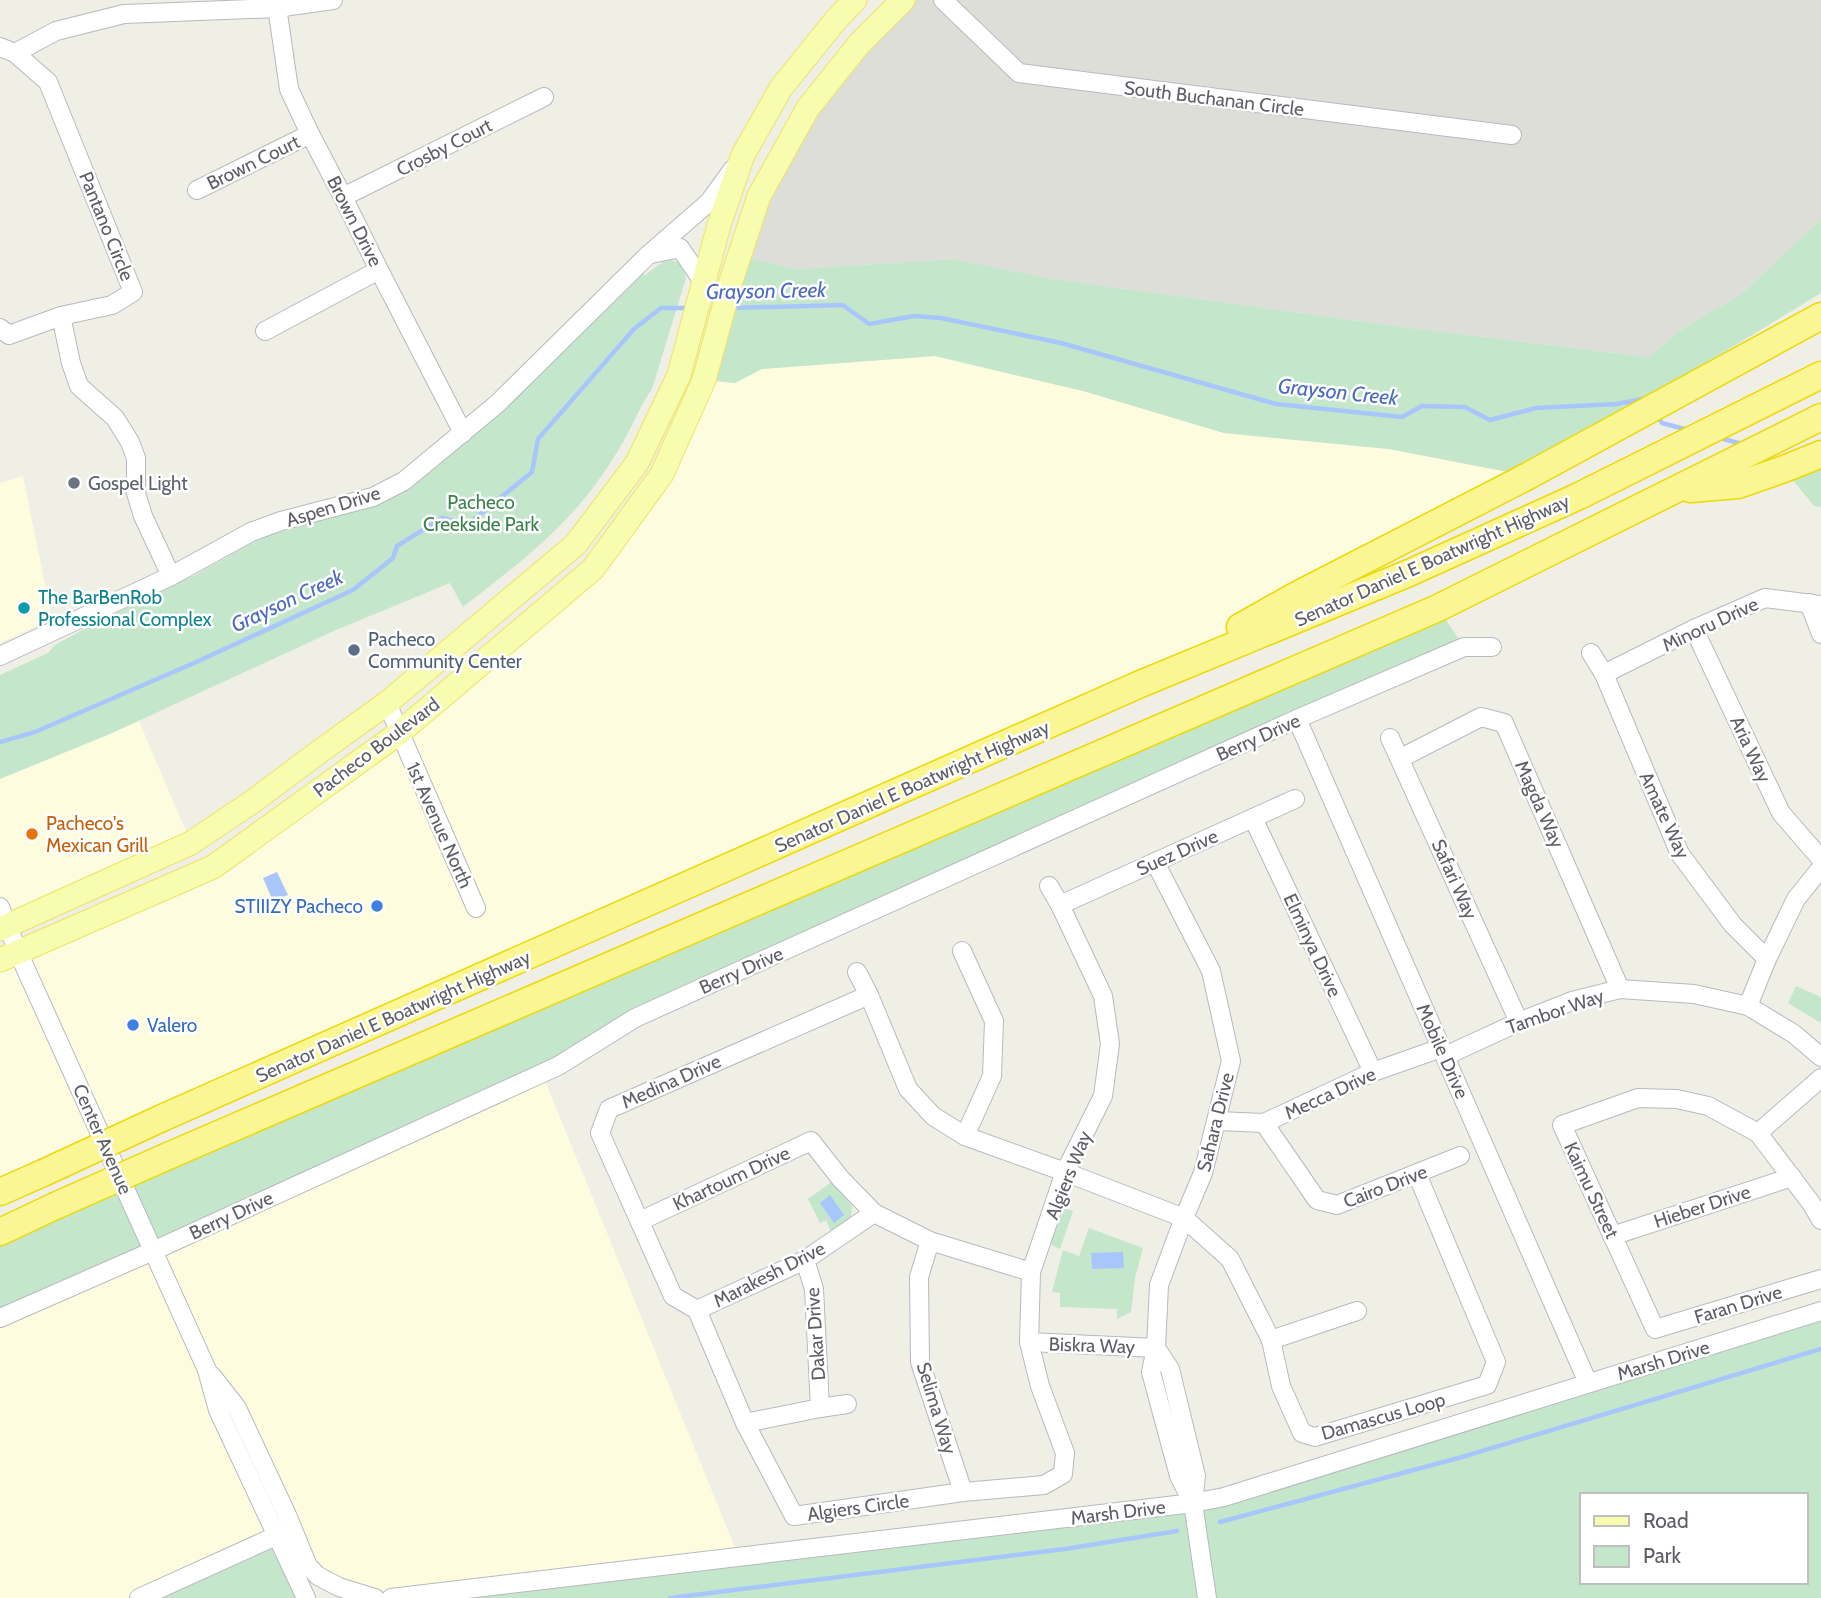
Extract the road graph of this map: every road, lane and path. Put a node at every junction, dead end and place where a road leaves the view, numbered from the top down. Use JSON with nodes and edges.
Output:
{"nodes":[{"id":1,"x":333,"y":0,"type":"edge"},
{"id":2,"x":855,"y":0,"type":"edge"},
{"id":3,"x":903,"y":0,"type":"edge"},
{"id":4,"x":943,"y":0,"type":"edge"},
{"id":5,"x":276,"y":4,"type":"edge"},
{"id":6,"x":120,"y":7,"type":"edge"},
{"id":7,"x":7,"y":50,"type":"edge"},
{"id":8,"x":544,"y":97,"type":"dead end"},
{"id":9,"x":310,"y":134,"type":"junction"},
{"id":10,"x":1512,"y":135,"type":"dead end"},
{"id":11,"x":743,"y":155,"type":"junction"},
{"id":12,"x":197,"y":190,"type":"dead end"},
{"id":13,"x":344,"y":197,"type":"junction"},
{"id":14,"x":648,"y":255,"type":"junction"},
{"id":15,"x":379,"y":270,"type":"junction"},
{"id":16,"x":704,"y":283,"type":"junction"},
{"id":17,"x":1821,"y":316,"type":"edge"},
{"id":18,"x":61,"y":317,"type":"junction"},
{"id":19,"x":0,"y":328,"type":"edge"},
{"id":20,"x":265,"y":331,"type":"dead end"},
{"id":21,"x":1821,"y":375,"type":"edge"},
{"id":22,"x":1821,"y":417,"type":"edge"},
{"id":23,"x":463,"y":433,"type":"junction"},
{"id":24,"x":1821,"y":454,"type":"edge"},
{"id":25,"x":1674,"y":491,"type":"junction"},
{"id":26,"x":172,"y":576,"type":"junction"},
{"id":27,"x":1815,"y":604,"type":"edge"},
{"id":28,"x":1695,"y":629,"type":"junction"},
{"id":29,"x":1821,"y":634,"type":"edge"},
{"id":30,"x":1492,"y":648,"type":"dead end"},
{"id":31,"x":1591,"y":653,"type":"dead end"},
{"id":32,"x":0,"y":656,"type":"edge"},
{"id":33,"x":1604,"y":674,"type":"junction"},
{"id":34,"x":1138,"y":685,"type":"junction"},
{"id":35,"x":387,"y":704,"type":"junction"},
{"id":36,"x":1297,"y":719,"type":"junction"},
{"id":37,"x":400,"y":733,"type":"junction"},
{"id":38,"x":1390,"y":738,"type":"dead end"},
{"id":39,"x":1401,"y":758,"type":"junction"},
{"id":40,"x":1295,"y":799,"type":"dead end"},
{"id":41,"x":1253,"y":818,"type":"junction"},
{"id":42,"x":1821,"y":859,"type":"edge"},
{"id":43,"x":1155,"y":862,"type":"junction"},
{"id":44,"x":1821,"y":868,"type":"edge"},
{"id":45,"x":1049,"y":886,"type":"dead end"},
{"id":46,"x":1060,"y":905,"type":"junction"},
{"id":47,"x":476,"y":908,"type":"dead end"},
{"id":48,"x":2,"y":920,"type":"edge"},
{"id":49,"x":962,"y":951,"type":"dead end"},
{"id":50,"x":9,"y":956,"type":"edge"},
{"id":51,"x":1767,"y":959,"type":"junction"},
{"id":52,"x":857,"y":972,"type":"dead end"},
{"id":53,"x":1620,"y":989,"type":"junction"},
{"id":54,"x":869,"y":995,"type":"junction"},
{"id":55,"x":1748,"y":1006,"type":"junction"},
{"id":56,"x":1519,"y":1022,"type":"junction"},
{"id":57,"x":1443,"y":1052,"type":"junction"},
{"id":58,"x":1821,"y":1058,"type":"edge"},
{"id":59,"x":1373,"y":1072,"type":"junction"},
{"id":60,"x":1821,"y":1078,"type":"edge"},
{"id":61,"x":1217,"y":1121,"type":"junction"},
{"id":62,"x":1264,"y":1123,"type":"junction"},
{"id":63,"x":1758,"y":1133,"type":"junction"},
{"id":64,"x":965,"y":1136,"type":"junction"},
{"id":65,"x":1460,"y":1156,"type":"dead end"},
{"id":66,"x":1065,"y":1172,"type":"junction"},
{"id":67,"x":1417,"y":1174,"type":"junction"},
{"id":68,"x":1791,"y":1177,"type":"junction"},
{"id":69,"x":0,"y":1192,"type":"edge"},
{"id":70,"x":874,"y":1213,"type":"junction"},
{"id":71,"x":1184,"y":1217,"type":"junction"},
{"id":72,"x":1821,"y":1220,"type":"edge"},
{"id":73,"x":640,"y":1221,"type":"junction"},
{"id":74,"x":0,"y":1232,"type":"edge"},
{"id":75,"x":1612,"y":1236,"type":"junction"},
{"id":76,"x":930,"y":1241,"type":"junction"},
{"id":77,"x":153,"y":1251,"type":"junction"},
{"id":78,"x":805,"y":1260,"type":"junction"},
{"id":79,"x":1031,"y":1272,"type":"junction"},
{"id":80,"x":1821,"y":1279,"type":"edge"},
{"id":81,"x":697,"y":1310,"type":"junction"},
{"id":82,"x":1357,"y":1311,"type":"dead end"},
{"id":83,"x":1821,"y":1311,"type":"edge"},
{"id":84,"x":0,"y":1318,"type":"edge"},
{"id":85,"x":1655,"y":1329,"type":"joint"},
{"id":86,"x":1271,"y":1340,"type":"junction"},
{"id":87,"x":1029,"y":1342,"type":"junction"},
{"id":88,"x":1156,"y":1348,"type":"junction"},
{"id":89,"x":207,"y":1370,"type":"junction"},
{"id":90,"x":1588,"y":1383,"type":"junction"},
{"id":91,"x":847,"y":1404,"type":"dead end"},
{"id":92,"x":820,"y":1408,"type":"junction"},
{"id":93,"x":745,"y":1423,"type":"junction"},
{"id":94,"x":1063,"y":1474,"type":"joint"},
{"id":95,"x":962,"y":1492,"type":"junction"},
{"id":96,"x":1193,"y":1503,"type":"junction"},
{"id":97,"x":276,"y":1536,"type":"junction"},
{"id":98,"x":139,"y":1598,"type":"edge"},
{"id":99,"x":306,"y":1598,"type":"edge"},
{"id":100,"x":375,"y":1598,"type":"edge"},
{"id":101,"x":391,"y":1598,"type":"edge"},
{"id":102,"x":1207,"y":1598,"type":"edge"}],
"edges":[{"from":1,"to":5,"type":"street"},
{"from":2,"to":11,"type":"main road","name":"Pacheco Boulevard"},
{"from":3,"to":37,"type":"main road","name":"Pacheco Boulevard"},
{"from":4,"to":10,"type":"street","name":"South Buchanan Circle"},
{"from":5,"to":6,"type":"street"},
{"from":5,"to":9,"type":"street","name":"Brown Drive"},
{"from":6,"to":7,"type":"street"},
{"from":7,"to":18,"type":"street","name":"Pantano Circle"},
{"from":8,"to":13,"type":"street","name":"Crosby Court"},
{"from":9,"to":12,"type":"street","name":"Brown Court"},
{"from":9,"to":13,"type":"street","name":"Brown Drive"},
{"from":11,"to":14,"type":"street","name":"Aspen Drive"},
{"from":11,"to":16,"type":"main road","name":"Pacheco Boulevard"},
{"from":13,"to":15,"type":"street","name":"Brown Drive"},
{"from":14,"to":16,"type":"street"},
{"from":14,"to":23,"type":"street","name":"Aspen Drive"},
{"from":15,"to":20,"type":"street"},
{"from":15,"to":23,"type":"street","name":"Brown Drive"},
{"from":16,"to":35,"type":"main road","name":"Pacheco Boulevard"},
{"from":17,"to":34,"type":"highway"},
{"from":18,"to":19,"type":"street","name":"Pantano Circle"},
{"from":18,"to":26,"type":"street"},
{"from":21,"to":34,"type":"highway","name":"Senator Daniel E Boatwright Highway"},
{"from":22,"to":25,"type":"highway","name":"Senator Daniel E Boatwright Highway"},
{"from":23,"to":26,"type":"street","name":"Aspen Drive"},
{"from":24,"to":25,"type":"highway"},
{"from":25,"to":74,"type":"highway","name":"Senator Daniel E Boatwright Highway","bridge":true},
{"from":26,"to":32,"type":"street","name":"Aspen Drive"},
{"from":27,"to":28,"type":"street","name":"Minoru Drive"},
{"from":27,"to":29,"type":"street"},
{"from":28,"to":33,"type":"street","name":"Minoru Drive"},
{"from":28,"to":42,"type":"street","name":"Aria Way"},
{"from":30,"to":36,"type":"street","name":"Berry Drive"},
{"from":31,"to":33,"type":"street","name":"Amate Way"},
{"from":33,"to":51,"type":"street","name":"Amate Way"},
{"from":34,"to":69,"type":"highway","name":"Senator Daniel E Boatwright Highway","bridge":true},
{"from":35,"to":37,"type":"street","name":"1st Avenue North"},
{"from":35,"to":48,"type":"main road","name":"Pacheco Boulevard"},
{"from":36,"to":57,"type":"street","name":"Mobile Drive"},
{"from":36,"to":77,"type":"street","name":"Berry Drive"},
{"from":37,"to":47,"type":"street","name":"1st Avenue North"},
{"from":37,"to":50,"type":"main road","name":"Pacheco Boulevard"},
{"from":38,"to":39,"type":"street","name":"Safari Way"},
{"from":39,"to":53,"type":"street","name":"Magda Way"},
{"from":39,"to":56,"type":"street","name":"Safari Way"},
{"from":40,"to":41,"type":"street","name":"Suez Drive"},
{"from":41,"to":43,"type":"street","name":"Suez Drive"},
{"from":41,"to":59,"type":"street","name":"Elminya Drive"},
{"from":43,"to":46,"type":"street","name":"Suez Drive"},
{"from":43,"to":61,"type":"street","name":"Sahara Drive"},
{"from":44,"to":51,"type":"street"},
{"from":45,"to":46,"type":"street","name":"Algiers Way"},
{"from":46,"to":66,"type":"street","name":"Algiers Way"},
{"from":48,"to":50,"type":"street","name":"Center Avenue"},
{"from":49,"to":64,"type":"street"},
{"from":50,"to":77,"type":"street","name":"Center Avenue"},
{"from":51,"to":55,"type":"street"},
{"from":52,"to":54,"type":"street"},
{"from":53,"to":55,"type":"street","name":"Tambor Way"},
{"from":53,"to":56,"type":"street","name":"Tambor Way"},
{"from":54,"to":64,"type":"street"},
{"from":54,"to":73,"type":"street","name":"Medina Drive"},
{"from":55,"to":58,"type":"street","name":"Tambor Way"},
{"from":56,"to":57,"type":"street","name":"Tambor Way"},
{"from":57,"to":59,"type":"street","name":"Mecca Drive"},
{"from":57,"to":90,"type":"street","name":"Mobile Drive"},
{"from":59,"to":62,"type":"street","name":"Mecca Drive"},
{"from":60,"to":63,"type":"street"},
{"from":61,"to":62,"type":"street","name":"Mecca Drive"},
{"from":61,"to":71,"type":"street","name":"Sahara Drive"},
{"from":62,"to":67,"type":"street","name":"Cairo Drive"},
{"from":63,"to":68,"type":"street"},
{"from":63,"to":75,"type":"street","name":"Kaimu Street"},
{"from":64,"to":66,"type":"street"},
{"from":65,"to":67,"type":"street","name":"Cairo Drive"},
{"from":66,"to":71,"type":"street"},
{"from":66,"to":79,"type":"street","name":"Algiers Way"},
{"from":67,"to":86,"type":"street","name":"Damascus Loop"},
{"from":68,"to":72,"type":"street"},
{"from":68,"to":75,"type":"street","name":"Hieber Drive"},
{"from":70,"to":73,"type":"street","name":"Khartoum Drive"},
{"from":70,"to":76,"type":"street","name":"Khartoum Drive"},
{"from":70,"to":78,"type":"street","name":"Marakesh Drive"},
{"from":71,"to":86,"type":"street","name":"Damascus Loop"},
{"from":71,"to":88,"type":"street","name":"Sahara Drive"},
{"from":73,"to":81,"type":"street","name":"Medina Drive"},
{"from":75,"to":85,"type":"street","name":"Kaimu Street"},
{"from":76,"to":79,"type":"street","name":"Khartoum Drive"},
{"from":76,"to":95,"type":"street","name":"Selima Way"},
{"from":77,"to":84,"type":"street","name":"Berry Drive"},
{"from":77,"to":89,"type":"street","name":"Center Avenue"},
{"from":78,"to":81,"type":"street","name":"Marakesh Drive"},
{"from":78,"to":92,"type":"street","name":"Dakar Drive"},
{"from":79,"to":87,"type":"street","name":"Algiers Way"},
{"from":80,"to":85,"type":"street","name":"Faran Drive"},
{"from":81,"to":93,"type":"street","name":"Algiers Circle"},
{"from":82,"to":86,"type":"street"},
{"from":83,"to":90,"type":"street","name":"Marsh Drive"},
{"from":87,"to":88,"type":"street","name":"Biskra Way"},
{"from":87,"to":94,"type":"street","name":"Algiers Way"},
{"from":88,"to":96,"type":"street"},
{"from":89,"to":97,"type":"street","name":"Center Avenue"},
{"from":89,"to":100,"type":"street","name":"Center Avenue"},
{"from":90,"to":96,"type":"street","name":"Marsh Drive"},
{"from":91,"to":92,"type":"street","name":"Dakar Drive"},
{"from":92,"to":93,"type":"street","name":"Dakar Drive"},
{"from":93,"to":95,"type":"street","name":"Algiers Circle"},
{"from":94,"to":95,"type":"street","name":"Algiers Circle"},
{"from":96,"to":101,"type":"street","name":"Marsh Drive"},
{"from":96,"to":102,"type":"street"},
{"from":97,"to":98,"type":"street"},
{"from":97,"to":99,"type":"street","name":"Center Avenue"}]}
